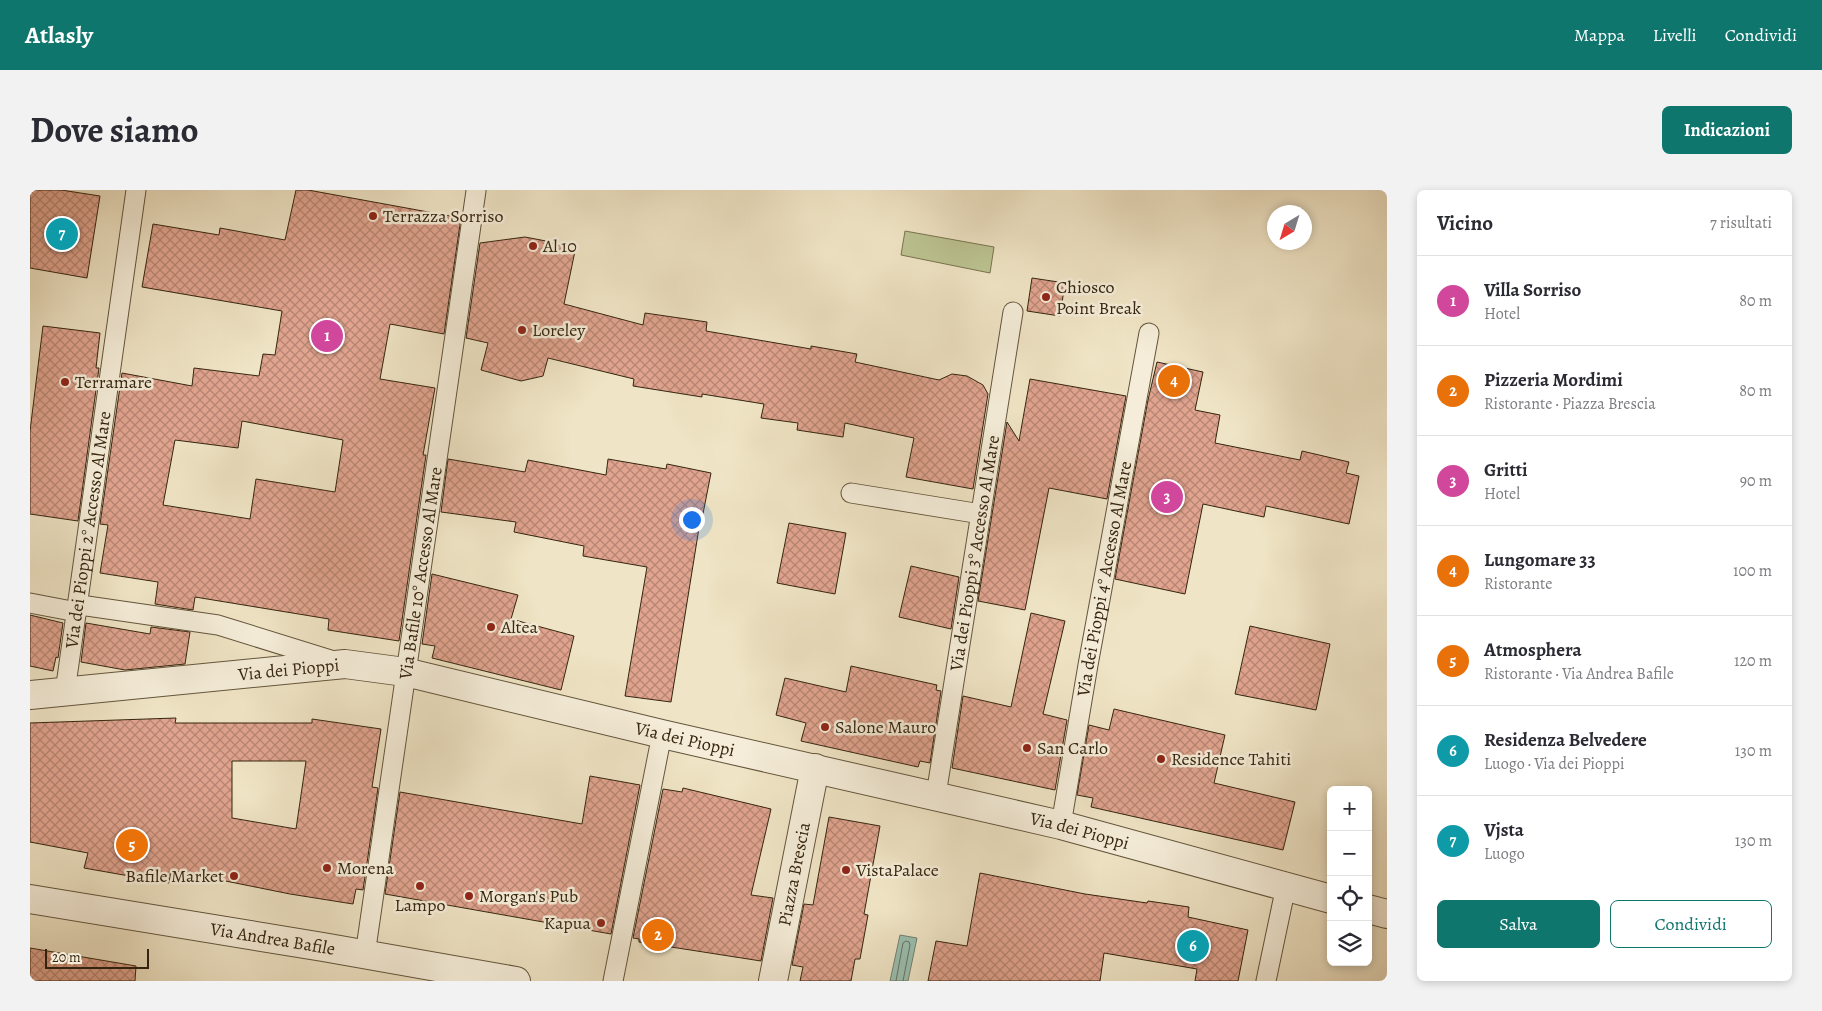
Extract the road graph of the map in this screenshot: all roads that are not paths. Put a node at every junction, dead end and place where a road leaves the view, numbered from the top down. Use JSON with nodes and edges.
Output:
{"nodes":[{"id":1,"x":136,"y":190,"type":"edge"},
{"id":2,"x":476,"y":191,"type":"edge"},
{"id":3,"x":1013,"y":312,"type":"dead end"},
{"id":4,"x":1149,"y":333,"type":"dead end"},
{"id":5,"x":851,"y":493,"type":"dead end"},
{"id":6,"x":981,"y":514,"type":"junction"},
{"id":7,"x":30,"y":603,"type":"edge"},
{"id":8,"x":82,"y":609,"type":"junction"},
{"id":9,"x":345,"y":664,"type":"junction"},
{"id":10,"x":405,"y":672,"type":"junction"},
{"id":11,"x":65,"y":692,"type":"junction"},
{"id":12,"x":30,"y":695,"type":"edge"},
{"id":13,"x":662,"y":734,"type":"junction"},
{"id":14,"x":815,"y":768,"type":"junction"},
{"id":15,"x":936,"y":795,"type":"junction"},
{"id":16,"x":1062,"y":825,"type":"junction"},
{"id":17,"x":1286,"y":886,"type":"junction"},
{"id":18,"x":1327,"y":898,"type":"edge"},
{"id":19,"x":30,"y":899,"type":"edge"},
{"id":20,"x":1372,"y":910,"type":"edge"},
{"id":21,"x":1387,"y":914,"type":"edge"},
{"id":22,"x":365,"y":955,"type":"junction"},
{"id":23,"x":516,"y":981,"type":"edge"},
{"id":24,"x":613,"y":981,"type":"edge"},
{"id":25,"x":773,"y":981,"type":"edge"},
{"id":26,"x":1266,"y":981,"type":"edge"}],
"edges":[{"from":1,"to":8,"type":"lane","name":"Via dei Pioppi 2° Accesso Al Mare"},
{"from":2,"to":10,"type":"lane","name":"Via Bafile 10° Accesso Al Mare"},
{"from":3,"to":6,"type":"lane","name":"Via dei Pioppi 3° Accesso Al Mare"},
{"from":4,"to":16,"type":"lane","name":"Via dei Pioppi 4° Accesso Al Mare"},
{"from":5,"to":6,"type":"lane"},
{"from":6,"to":15,"type":"lane","name":"Via dei Pioppi 3° Accesso Al Mare"},
{"from":7,"to":8,"type":"lane"},
{"from":8,"to":9,"type":"lane"},
{"from":8,"to":11,"type":"lane","name":"Via dei Pioppi 2° Accesso Al Mare"},
{"from":9,"to":10,"type":"street","name":"Via dei Pioppi"},
{"from":9,"to":11,"type":"street","name":"Via dei Pioppi"},
{"from":10,"to":13,"type":"street","name":"Via dei Pioppi"},
{"from":10,"to":22,"type":"lane","name":"Via Bafile 10° Accesso Al Mare"},
{"from":11,"to":12,"type":"street","name":"Via dei Pioppi"},
{"from":13,"to":14,"type":"street","name":"Via dei Pioppi"},
{"from":13,"to":24,"type":"lane"},
{"from":14,"to":15,"type":"street","name":"Via dei Pioppi"},
{"from":14,"to":25,"type":"street","name":"Piazza Brescia"},
{"from":15,"to":16,"type":"street","name":"Via dei Pioppi"},
{"from":16,"to":17,"type":"street","name":"Via dei Pioppi"},
{"from":17,"to":18,"type":"street","name":"Via dei Pioppi"},
{"from":17,"to":26,"type":"lane"},
{"from":19,"to":22,"type":"street","name":"Via Andrea Bafile"},
{"from":20,"to":21,"type":"street"},
{"from":22,"to":23,"type":"street","name":"Via Andrea Bafile"}]}
